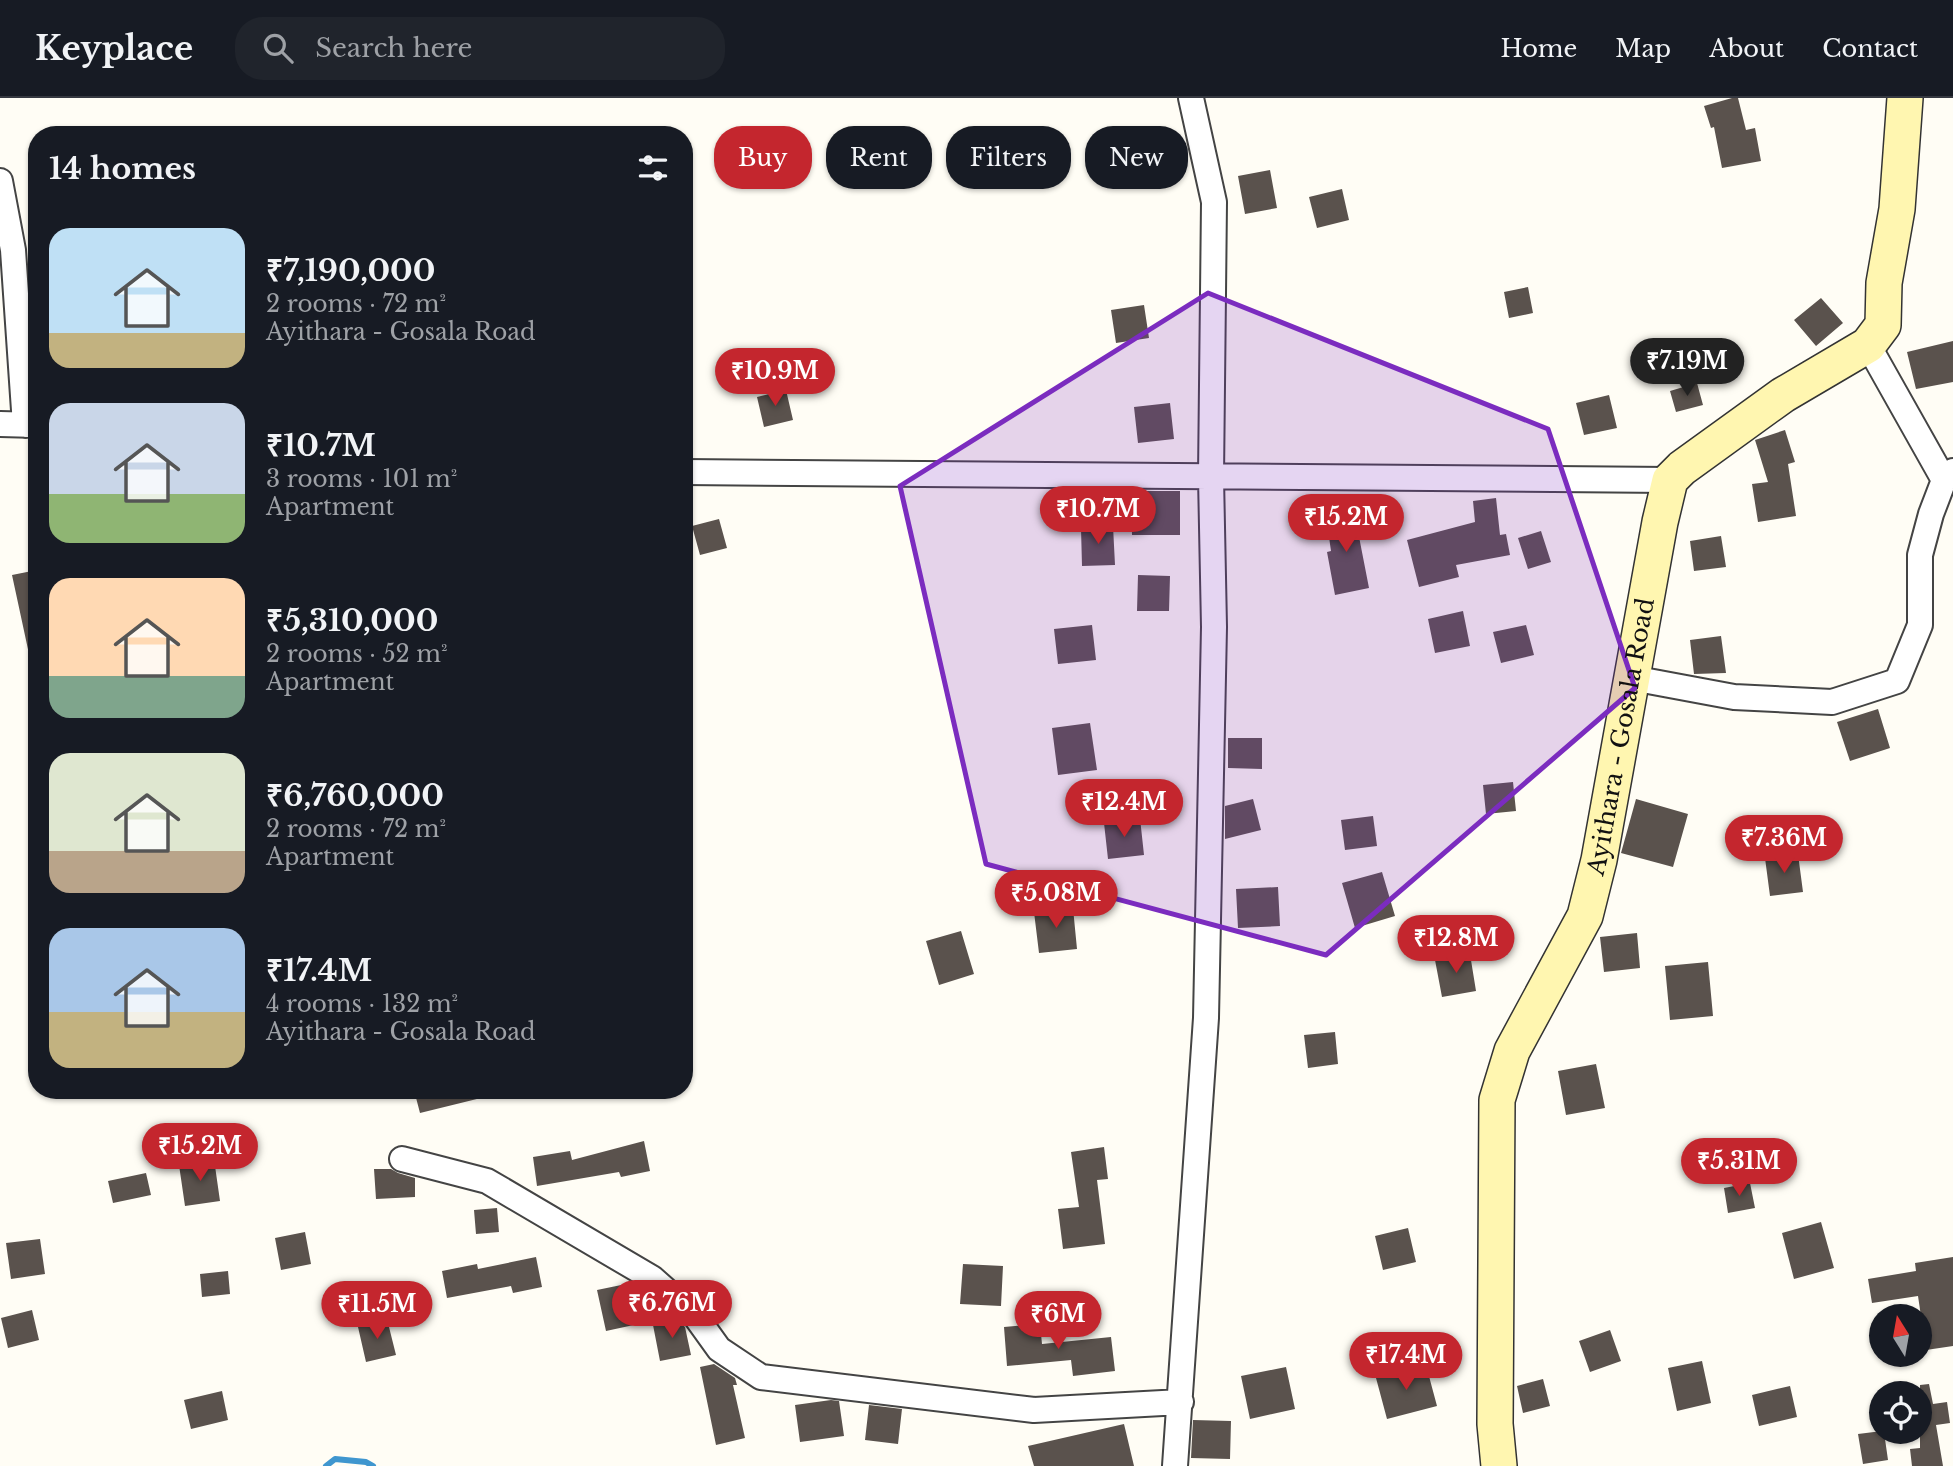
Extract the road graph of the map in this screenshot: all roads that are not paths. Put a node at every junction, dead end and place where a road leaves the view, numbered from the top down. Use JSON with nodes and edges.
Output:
{"nodes":[{"id":1,"x":1191,"y":98,"type":"edge"},
{"id":2,"x":1905,"y":98,"type":"edge"},
{"id":3,"x":0,"y":180,"type":"edge"},
{"id":4,"x":1868,"y":345,"type":"junction"},
{"id":5,"x":28,"y":396,"type":"edge"},
{"id":6,"x":0,"y":424,"type":"edge"},
{"id":7,"x":28,"y":425,"type":"edge"},
{"id":8,"x":693,"y":472,"type":"edge"},
{"id":9,"x":1949,"y":475,"type":"edge"},
{"id":10,"x":1211,"y":477,"type":"junction"},
{"id":11,"x":1670,"y":481,"type":"junction"},
{"id":12,"x":1632,"y":678,"type":"junction"},
{"id":13,"x":402,"y":1159,"type":"dead end"},
{"id":14,"x":1181,"y":1402,"type":"junction"},
{"id":15,"x":1175,"y":1466,"type":"edge"},
{"id":16,"x":1499,"y":1466,"type":"edge"}],
"edges":[{"from":1,"to":10,"type":"street"},
{"from":2,"to":4,"type":"main road"},
{"from":3,"to":5,"type":"street"},
{"from":4,"to":9,"type":"street"},
{"from":4,"to":11,"type":"main road"},
{"from":6,"to":7,"type":"street"},
{"from":8,"to":10,"type":"street"},
{"from":9,"to":12,"type":"street"},
{"from":10,"to":11,"type":"street"},
{"from":10,"to":14,"type":"street"},
{"from":11,"to":12,"type":"main road","name":"Ayithara - Gosala Road"},
{"from":12,"to":16,"type":"main road","name":"Ayithara - Gosala Road"},
{"from":13,"to":14,"type":"street"},
{"from":14,"to":15,"type":"street"}]}
